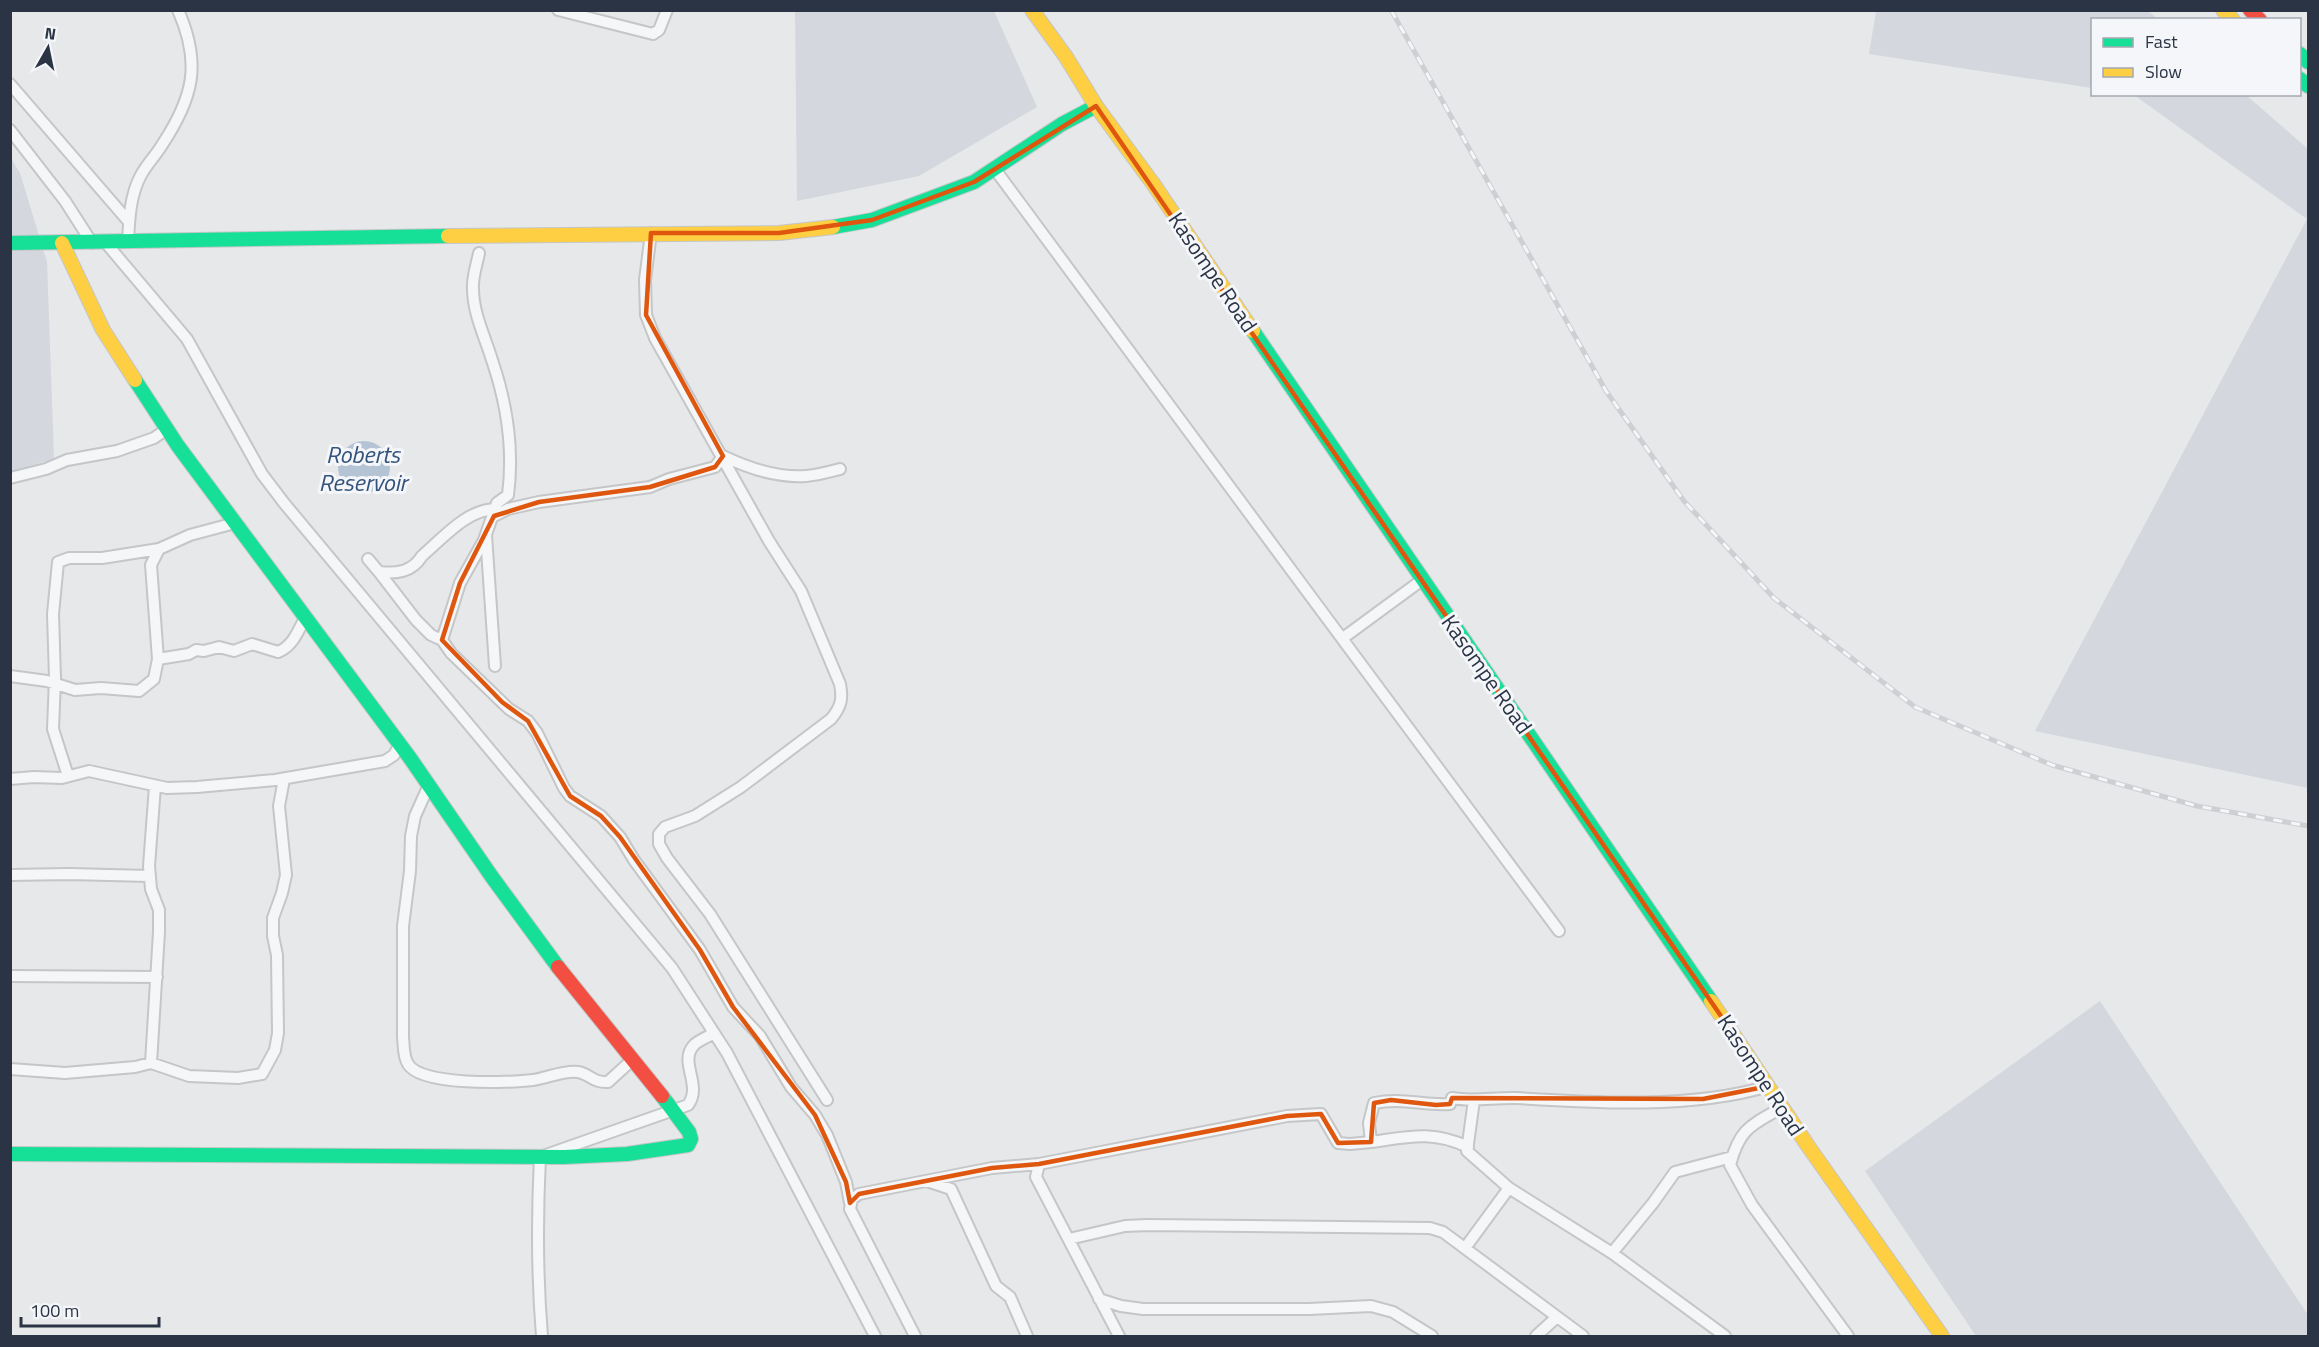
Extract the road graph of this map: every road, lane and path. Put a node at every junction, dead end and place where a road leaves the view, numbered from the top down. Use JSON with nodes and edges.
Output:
{"nodes":[{"id":1,"x":178,"y":10,"type":"edge"},
{"id":2,"x":558,"y":10,"type":"edge"},
{"id":3,"x":667,"y":10,"type":"edge"},
{"id":4,"x":1032,"y":10,"type":"edge"},
{"id":5,"x":10,"y":84,"type":"edge"},
{"id":6,"x":1096,"y":106,"type":"junction"},
{"id":7,"x":10,"y":130,"type":"edge"},
{"id":8,"x":994,"y":168,"type":"junction"},
{"id":9,"x":129,"y":222,"type":"junction"},
{"id":10,"x":651,"y":233,"type":"junction"},
{"id":11,"x":128,"y":242,"type":"junction"},
{"id":12,"x":10,"y":243,"type":"edge"},
{"id":13,"x":63,"y":243,"type":"junction"},
{"id":14,"x":99,"y":243,"type":"junction"},
{"id":15,"x":479,"y":253,"type":"dead end"},
{"id":16,"x":167,"y":429,"type":"junction"},
{"id":17,"x":723,"y":456,"type":"junction"},
{"id":18,"x":840,"y":470,"type":"dead end"},
{"id":19,"x":10,"y":478,"type":"edge"},
{"id":20,"x":495,"y":512,"type":"junction"},
{"id":21,"x":235,"y":523,"type":"junction"},
{"id":22,"x":486,"y":536,"type":"junction"},
{"id":23,"x":159,"y":549,"type":"junction"},
{"id":24,"x":368,"y":559,"type":"dead end"},
{"id":25,"x":379,"y":572,"type":"junction"},
{"id":26,"x":1422,"y":580,"type":"junction"},
{"id":27,"x":305,"y":618,"type":"junction"},
{"id":28,"x":1343,"y":638,"type":"junction"},
{"id":29,"x":442,"y":640,"type":"junction"},
{"id":30,"x":158,"y":659,"type":"junction"},
{"id":31,"x":495,"y":666,"type":"dead end"},
{"id":32,"x":10,"y":676,"type":"edge"},
{"id":33,"x":54,"y":683,"type":"junction"},
{"id":34,"x":400,"y":744,"type":"junction"},
{"id":35,"x":68,"y":776,"type":"junction"},
{"id":36,"x":10,"y":779,"type":"edge"},
{"id":37,"x":284,"y":779,"type":"junction"},
{"id":38,"x":429,"y":785,"type":"junction"},
{"id":39,"x":155,"y":786,"type":"junction"},
{"id":40,"x":10,"y":875,"type":"edge"},
{"id":41,"x":150,"y":876,"type":"junction"},
{"id":42,"x":1559,"y":931,"type":"dead end"},
{"id":43,"x":10,"y":976,"type":"edge"},
{"id":44,"x":157,"y":977,"type":"junction"},
{"id":45,"x":714,"y":1033,"type":"junction"},
{"id":46,"x":631,"y":1061,"type":"junction"},
{"id":47,"x":151,"y":1063,"type":"junction"},
{"id":48,"x":10,"y":1069,"type":"edge"},
{"id":49,"x":1769,"y":1086,"type":"junction"},
{"id":50,"x":827,"y":1100,"type":"dead end"},
{"id":51,"x":1474,"y":1100,"type":"junction"},
{"id":52,"x":1783,"y":1107,"type":"junction"},
{"id":53,"x":672,"y":1109,"type":"junction"},
{"id":54,"x":1371,"y":1142,"type":"junction"},
{"id":55,"x":1468,"y":1147,"type":"junction"},
{"id":56,"x":10,"y":1154,"type":"edge"},
{"id":57,"x":540,"y":1157,"type":"junction"},
{"id":58,"x":1732,"y":1157,"type":"junction"},
{"id":59,"x":1040,"y":1164,"type":"junction"},
{"id":60,"x":927,"y":1181,"type":"junction"},
{"id":61,"x":1509,"y":1188,"type":"junction"},
{"id":62,"x":850,"y":1203,"type":"junction"},
{"id":63,"x":1069,"y":1239,"type":"junction"},
{"id":64,"x":1464,"y":1248,"type":"junction"},
{"id":65,"x":1612,"y":1253,"type":"junction"},
{"id":66,"x":1099,"y":1299,"type":"junction"},
{"id":67,"x":1557,"y":1317,"type":"junction"},
{"id":68,"x":536,"y":1336,"type":"edge"},
{"id":69,"x":542,"y":1336,"type":"edge"},
{"id":70,"x":875,"y":1336,"type":"edge"},
{"id":71,"x":915,"y":1336,"type":"edge"},
{"id":72,"x":1027,"y":1336,"type":"edge"},
{"id":73,"x":1119,"y":1336,"type":"edge"},
{"id":74,"x":1432,"y":1336,"type":"edge"},
{"id":75,"x":1536,"y":1336,"type":"edge"},
{"id":76,"x":1583,"y":1336,"type":"edge"},
{"id":77,"x":1725,"y":1336,"type":"edge"},
{"id":78,"x":1848,"y":1336,"type":"edge"},
{"id":79,"x":1942,"y":1336,"type":"edge"}],
"edges":[{"from":1,"to":9,"type":"street"},
{"from":2,"to":3,"type":"street"},
{"from":4,"to":6,"type":"main road","name":"Kasompe Road"},
{"from":5,"to":9,"type":"street"},
{"from":6,"to":8,"type":"main road"},
{"from":6,"to":26,"type":"main road","name":"Kasompe Road"},
{"from":7,"to":14,"type":"street"},
{"from":8,"to":10,"type":"main road"},
{"from":8,"to":28,"type":"street"},
{"from":9,"to":11,"type":"street"},
{"from":10,"to":11,"type":"main road"},
{"from":10,"to":17,"type":"street"},
{"from":11,"to":14,"type":"main road"},
{"from":12,"to":13,"type":"main road"},
{"from":13,"to":14,"type":"main road"},
{"from":13,"to":16,"type":"main road"},
{"from":14,"to":45,"type":"street"},
{"from":15,"to":20,"type":"street"},
{"from":16,"to":19,"type":"street"},
{"from":16,"to":21,"type":"main road"},
{"from":17,"to":18,"type":"street"},
{"from":17,"to":20,"type":"street"},
{"from":17,"to":50,"type":"street"},
{"from":20,"to":22,"type":"street"},
{"from":20,"to":25,"type":"street"},
{"from":21,"to":23,"type":"street"},
{"from":21,"to":27,"type":"main road"},
{"from":22,"to":29,"type":"street"},
{"from":22,"to":31,"type":"street"},
{"from":23,"to":30,"type":"street"},
{"from":23,"to":33,"type":"street"},
{"from":24,"to":25,"type":"street"},
{"from":25,"to":29,"type":"street"},
{"from":26,"to":28,"type":"street"},
{"from":26,"to":49,"type":"main road","name":"Kasompe Road"},
{"from":27,"to":30,"type":"street"},
{"from":27,"to":34,"type":"main road"},
{"from":28,"to":42,"type":"street"},
{"from":29,"to":62,"type":"street"},
{"from":30,"to":33,"type":"street"},
{"from":32,"to":33,"type":"street"},
{"from":33,"to":35,"type":"street"},
{"from":34,"to":37,"type":"street"},
{"from":34,"to":38,"type":"main road"},
{"from":35,"to":36,"type":"street"},
{"from":35,"to":39,"type":"street"},
{"from":37,"to":39,"type":"street"},
{"from":37,"to":47,"type":"street"},
{"from":38,"to":46,"type":"main road"},
{"from":38,"to":46,"type":"street"},
{"from":39,"to":41,"type":"street"},
{"from":40,"to":41,"type":"street"},
{"from":41,"to":44,"type":"street"},
{"from":43,"to":44,"type":"street"},
{"from":44,"to":47,"type":"street"},
{"from":45,"to":53,"type":"street"},
{"from":45,"to":70,"type":"street"},
{"from":46,"to":53,"type":"main road"},
{"from":47,"to":48,"type":"street"},
{"from":49,"to":51,"type":"street"},
{"from":49,"to":52,"type":"main road","name":"Kasompe Road"},
{"from":51,"to":54,"type":"street"},
{"from":51,"to":55,"type":"street"},
{"from":52,"to":58,"type":"street"},
{"from":52,"to":79,"type":"main road","name":"Kasompe Road"},
{"from":53,"to":57,"type":"street"},
{"from":53,"to":57,"type":"main road"},
{"from":54,"to":55,"type":"street"},
{"from":54,"to":59,"type":"street"},
{"from":55,"to":61,"type":"street"},
{"from":56,"to":57,"type":"main road"},
{"from":57,"to":69,"type":"street"},
{"from":58,"to":65,"type":"street"},
{"from":58,"to":78,"type":"street"},
{"from":59,"to":60,"type":"street"},
{"from":59,"to":63,"type":"street"},
{"from":60,"to":62,"type":"street"},
{"from":60,"to":72,"type":"street"},
{"from":61,"to":64,"type":"street"},
{"from":61,"to":65,"type":"street"},
{"from":62,"to":71,"type":"street"},
{"from":63,"to":64,"type":"street"},
{"from":63,"to":66,"type":"street"},
{"from":64,"to":67,"type":"street"},
{"from":65,"to":77,"type":"street"},
{"from":66,"to":73,"type":"street"},
{"from":66,"to":74,"type":"street"},
{"from":67,"to":75,"type":"street"},
{"from":67,"to":76,"type":"street"},
{"from":68,"to":69,"type":"street"}]}
